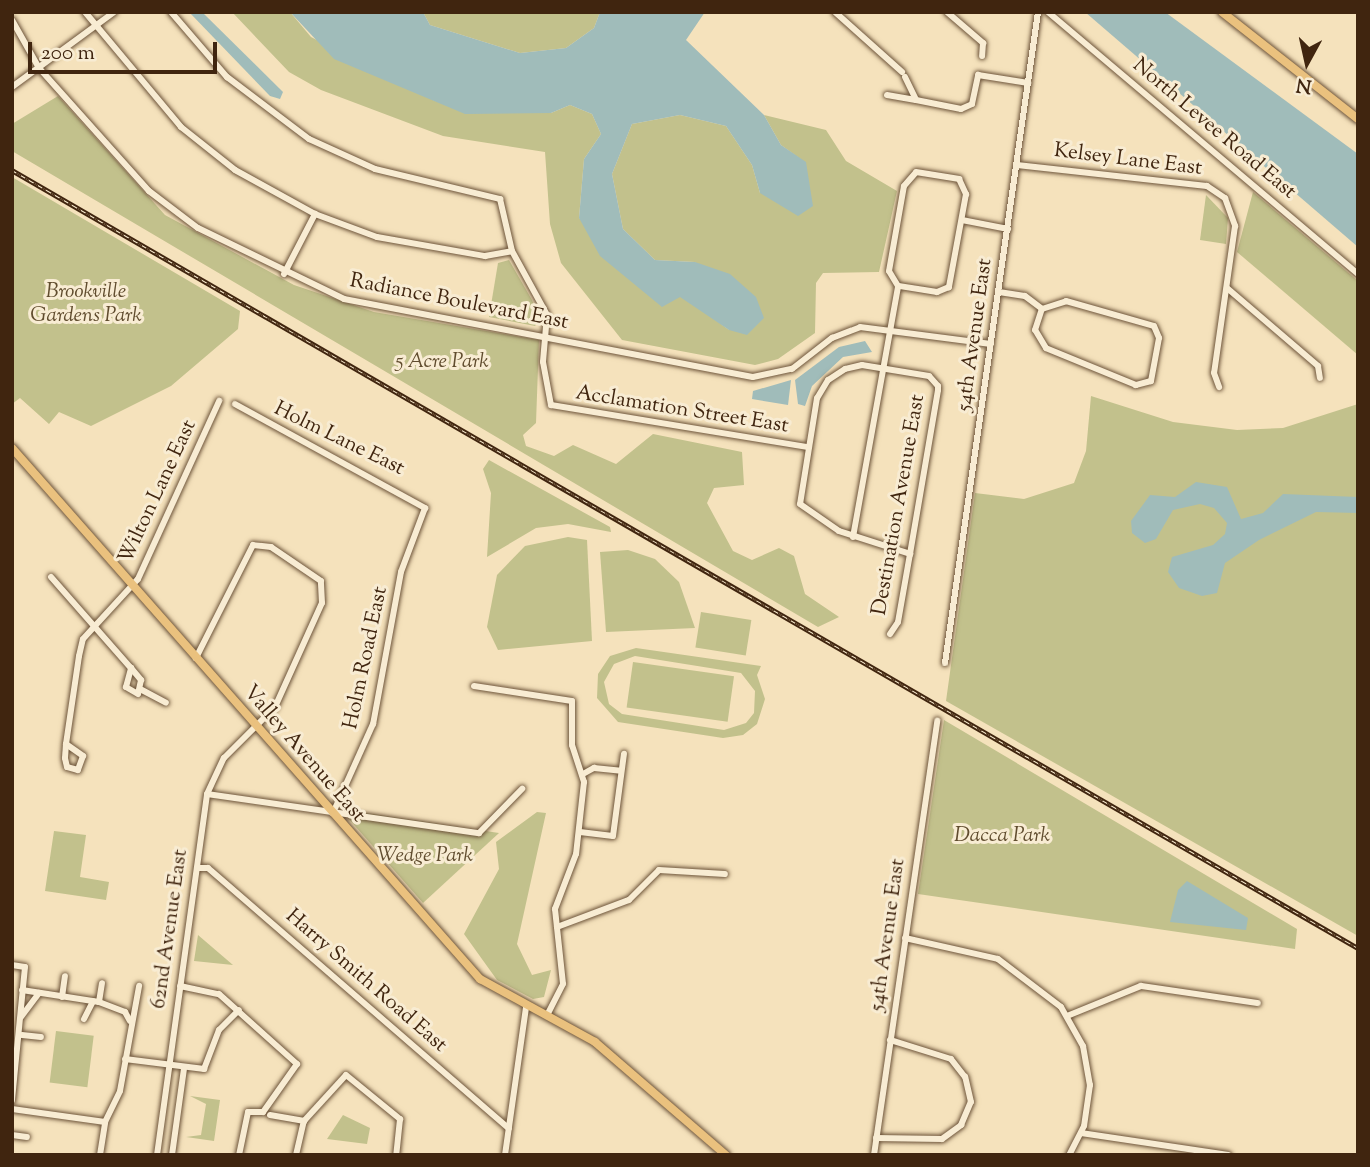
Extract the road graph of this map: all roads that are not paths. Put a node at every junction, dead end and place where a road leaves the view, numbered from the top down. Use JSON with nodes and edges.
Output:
{"nodes":[{"id":1,"x":85,"y":12,"type":"edge"},
{"id":2,"x":114,"y":12,"type":"edge"},
{"id":3,"x":171,"y":12,"type":"edge"},
{"id":4,"x":835,"y":12,"type":"edge"},
{"id":5,"x":947,"y":12,"type":"edge"},
{"id":6,"x":1038,"y":12,"type":"edge"},
{"id":7,"x":1048,"y":12,"type":"edge"},
{"id":8,"x":1222,"y":12,"type":"edge"},
{"id":9,"x":12,"y":20,"type":"edge"},
{"id":10,"x":95,"y":26,"type":"junction"},
{"id":11,"x":982,"y":56,"type":"dead end"},
{"id":12,"x":980,"y":65,"type":"dead end"},
{"id":13,"x":39,"y":68,"type":"junction"},
{"id":14,"x":978,"y":75,"type":"junction"},
{"id":15,"x":1028,"y":83,"type":"junction"},
{"id":16,"x":12,"y":87,"type":"edge"},
{"id":17,"x":887,"y":95,"type":"dead end"},
{"id":18,"x":916,"y":100,"type":"junction"},
{"id":19,"x":1358,"y":119,"type":"edge"},
{"id":20,"x":1017,"y":164,"type":"junction"},
{"id":21,"x":315,"y":214,"type":"junction"},
{"id":22,"x":962,"y":219,"type":"junction"},
{"id":23,"x":1008,"y":229,"type":"junction"},
{"id":24,"x":512,"y":251,"type":"junction"},
{"id":25,"x":284,"y":274,"type":"junction"},
{"id":26,"x":1358,"y":274,"type":"edge"},
{"id":27,"x":898,"y":286,"type":"junction"},
{"id":28,"x":1227,"y":288,"type":"junction"},
{"id":29,"x":999,"y":292,"type":"junction"},
{"id":30,"x":1042,"y":309,"type":"junction"},
{"id":31,"x":890,"y":328,"type":"junction"},
{"id":32,"x":547,"y":335,"type":"junction"},
{"id":33,"x":991,"y":344,"type":"junction"},
{"id":34,"x":883,"y":370,"type":"junction"},
{"id":35,"x":1320,"y":378,"type":"dead end"},
{"id":36,"x":1219,"y":387,"type":"dead end"},
{"id":37,"x":219,"y":401,"type":"dead end"},
{"id":38,"x":235,"y":404,"type":"dead end"},
{"id":39,"x":807,"y":447,"type":"junction"},
{"id":40,"x":12,"y":448,"type":"edge"},
{"id":41,"x":425,"y":508,"type":"joint"},
{"id":42,"x":853,"y":537,"type":"junction"},
{"id":43,"x":910,"y":554,"type":"junction"},
{"id":44,"x":51,"y":577,"type":"dead end"},
{"id":45,"x":133,"y":587,"type":"junction"},
{"id":46,"x":93,"y":625,"type":"junction"},
{"id":47,"x":890,"y":634,"type":"dead end"},
{"id":48,"x":196,"y":658,"type":"junction"},
{"id":49,"x":945,"y":663,"type":"dead end"},
{"id":50,"x":131,"y":668,"type":"junction"},
{"id":51,"x":474,"y":686,"type":"dead end"},
{"id":52,"x":142,"y":690,"type":"junction"},
{"id":53,"x":494,"y":690,"type":"junction"},
{"id":54,"x":493,"y":698,"type":"dead end"},
{"id":55,"x":166,"y":703,"type":"dead end"},
{"id":56,"x":937,"y":720,"type":"dead end"},
{"id":57,"x":256,"y":724,"type":"junction"},
{"id":58,"x":66,"y":744,"type":"dead end"},
{"id":59,"x":624,"y":754,"type":"dead end"},
{"id":60,"x":621,"y":771,"type":"junction"},
{"id":61,"x":583,"y":774,"type":"junction"},
{"id":62,"x":522,"y":789,"type":"dead end"},
{"id":63,"x":207,"y":794,"type":"junction"},
{"id":64,"x":333,"y":813,"type":"junction"},
{"id":65,"x":580,"y":832,"type":"junction"},
{"id":66,"x":197,"y":868,"type":"junction"},
{"id":67,"x":725,"y":874,"type":"dead end"},
{"id":68,"x":557,"y":927,"type":"junction"},
{"id":69,"x":905,"y":938,"type":"junction"},
{"id":70,"x":12,"y":965,"type":"edge"},
{"id":71,"x":65,"y":976,"type":"dead end"},
{"id":72,"x":102,"y":983,"type":"dead end"},
{"id":73,"x":139,"y":986,"type":"dead end"},
{"id":74,"x":180,"y":986,"type":"junction"},
{"id":75,"x":22,"y":990,"type":"junction"},
{"id":76,"x":39,"y":993,"type":"junction"},
{"id":77,"x":58,"y":996,"type":"junction"},
{"id":78,"x":96,"y":1001,"type":"junction"},
{"id":79,"x":16,"y":1002,"type":"edge"},
{"id":80,"x":1258,"y":1003,"type":"dead end"},
{"id":81,"x":54,"y":1005,"type":"dead end"},
{"id":82,"x":526,"y":1007,"type":"junction"},
{"id":83,"x":239,"y":1010,"type":"junction"},
{"id":84,"x":547,"y":1015,"type":"junction"},
{"id":85,"x":1067,"y":1016,"type":"junction"},
{"id":86,"x":21,"y":1017,"type":"junction"},
{"id":87,"x":84,"y":1018,"type":"dead end"},
{"id":88,"x":130,"y":1022,"type":"junction"},
{"id":89,"x":118,"y":1034,"type":"dead end"},
{"id":90,"x":128,"y":1036,"type":"junction"},
{"id":91,"x":41,"y":1037,"type":"dead end"},
{"id":92,"x":22,"y":1038,"type":"junction"},
{"id":93,"x":12,"y":1040,"type":"edge"},
{"id":94,"x":890,"y":1040,"type":"junction"},
{"id":95,"x":125,"y":1059,"type":"junction"},
{"id":96,"x":169,"y":1066,"type":"junction"},
{"id":97,"x":184,"y":1068,"type":"junction"},
{"id":98,"x":14,"y":1077,"type":"edge"},
{"id":99,"x":12,"y":1100,"type":"edge"},
{"id":100,"x":12,"y":1109,"type":"edge"},
{"id":101,"x":270,"y":1115,"type":"dead end"},
{"id":102,"x":304,"y":1121,"type":"junction"},
{"id":103,"x":105,"y":1122,"type":"junction"},
{"id":104,"x":509,"y":1129,"type":"junction"},
{"id":105,"x":1081,"y":1133,"type":"junction"},
{"id":106,"x":12,"y":1135,"type":"edge"},
{"id":107,"x":27,"y":1137,"type":"dead end"},
{"id":108,"x":876,"y":1138,"type":"junction"},
{"id":109,"x":1174,"y":1151,"type":"edge"},
{"id":110,"x":100,"y":1155,"type":"edge"},
{"id":111,"x":157,"y":1155,"type":"edge"},
{"id":112,"x":172,"y":1155,"type":"edge"},
{"id":113,"x":239,"y":1155,"type":"edge"},
{"id":114,"x":296,"y":1155,"type":"edge"},
{"id":115,"x":396,"y":1155,"type":"edge"},
{"id":116,"x":505,"y":1155,"type":"edge"},
{"id":117,"x":726,"y":1155,"type":"edge"},
{"id":118,"x":874,"y":1155,"type":"edge"},
{"id":119,"x":1069,"y":1155,"type":"edge"},
{"id":120,"x":1228,"y":1155,"type":"edge"}],
"edges":[{"from":1,"to":10,"type":"street"},
{"from":2,"to":10,"type":"street"},
{"from":3,"to":24,"type":"street"},
{"from":4,"to":18,"type":"street"},
{"from":5,"to":11,"type":"street"},
{"from":6,"to":15,"type":"street","name":"54th Avenue East"},
{"from":7,"to":26,"type":"street","name":"North Levee Road East"},
{"from":8,"to":19,"type":"main road"},
{"from":9,"to":13,"type":"street","name":"Radiance Boulevard East"},
{"from":10,"to":13,"type":"street"},
{"from":10,"to":21,"type":"street"},
{"from":12,"to":14,"type":"street"},
{"from":13,"to":16,"type":"street"},
{"from":13,"to":25,"type":"street","name":"Radiance Boulevard East"},
{"from":14,"to":15,"type":"street"},
{"from":14,"to":18,"type":"street"},
{"from":15,"to":20,"type":"street","name":"54th Avenue East"},
{"from":17,"to":18,"type":"street"},
{"from":20,"to":23,"type":"street","name":"54th Avenue East"},
{"from":20,"to":28,"type":"street","name":"Kelsey Lane East"},
{"from":21,"to":24,"type":"street"},
{"from":21,"to":25,"type":"street"},
{"from":22,"to":23,"type":"street"},
{"from":22,"to":27,"type":"street"},
{"from":22,"to":27,"type":"street"},
{"from":23,"to":29,"type":"street","name":"54th Avenue East"},
{"from":24,"to":32,"type":"street"},
{"from":25,"to":32,"type":"street","name":"Radiance Boulevard East"},
{"from":27,"to":31,"type":"street"},
{"from":28,"to":35,"type":"street"},
{"from":28,"to":36,"type":"street"},
{"from":29,"to":30,"type":"street"},
{"from":29,"to":33,"type":"street","name":"54th Avenue East"},
{"from":30,"to":30,"type":"street"},
{"from":31,"to":32,"type":"street","name":"Radiance Boulevard East"},
{"from":31,"to":33,"type":"street","name":"Radiance Boulevard East"},
{"from":31,"to":34,"type":"street"},
{"from":32,"to":39,"type":"street","name":"Acclamation Street East"},
{"from":33,"to":49,"type":"street","name":"54th Avenue East"},
{"from":34,"to":39,"type":"street"},
{"from":34,"to":42,"type":"street"},
{"from":34,"to":43,"type":"street","name":"Destination Avenue East"},
{"from":37,"to":45,"type":"street","name":"Wilton Lane East"},
{"from":38,"to":41,"type":"street","name":"Holm Lane East"},
{"from":39,"to":42,"type":"street"},
{"from":40,"to":45,"type":"main road","name":"Valley Avenue East"},
{"from":41,"to":64,"type":"street","name":"Holm Road East"},
{"from":42,"to":43,"type":"street"},
{"from":43,"to":47,"type":"street","name":"Destination Avenue East"},
{"from":44,"to":46,"type":"street"},
{"from":45,"to":46,"type":"street","name":"Wilton Lane East"},
{"from":45,"to":48,"type":"main road","name":"Valley Avenue East"},
{"from":46,"to":50,"type":"street"},
{"from":46,"to":58,"type":"street","name":"Wilton Lane East"},
{"from":48,"to":57,"type":"main road","name":"Valley Avenue East"},
{"from":48,"to":57,"type":"street","name":"62nd Avenue East"},
{"from":50,"to":52,"type":"street"},
{"from":50,"to":52,"type":"street"},
{"from":51,"to":53,"type":"street"},
{"from":52,"to":55,"type":"street"},
{"from":53,"to":54,"type":"street"},
{"from":53,"to":61,"type":"street"},
{"from":56,"to":69,"type":"street","name":"54th Avenue East"},
{"from":57,"to":63,"type":"street","name":"62nd Avenue East"},
{"from":57,"to":64,"type":"main road","name":"Valley Avenue East"},
{"from":59,"to":60,"type":"street"},
{"from":60,"to":61,"type":"street"},
{"from":60,"to":65,"type":"street"},
{"from":61,"to":65,"type":"street"},
{"from":62,"to":64,"type":"street"},
{"from":63,"to":64,"type":"street"},
{"from":63,"to":66,"type":"street","name":"62nd Avenue East"},
{"from":64,"to":82,"type":"main road","name":"Valley Avenue East"},
{"from":65,"to":68,"type":"street"},
{"from":66,"to":74,"type":"street","name":"62nd Avenue East"},
{"from":66,"to":104,"type":"street","name":"Harry Smith Road East"},
{"from":67,"to":68,"type":"street"},
{"from":68,"to":84,"type":"street"},
{"from":69,"to":85,"type":"street"},
{"from":69,"to":94,"type":"street","name":"54th Avenue East"},
{"from":70,"to":75,"type":"street"},
{"from":71,"to":77,"type":"street"},
{"from":72,"to":78,"type":"street"},
{"from":73,"to":88,"type":"street"},
{"from":74,"to":83,"type":"street"},
{"from":74,"to":96,"type":"street","name":"62nd Avenue East"},
{"from":75,"to":76,"type":"street"},
{"from":75,"to":79,"type":"street"},
{"from":76,"to":77,"type":"street"},
{"from":76,"to":86,"type":"street"},
{"from":77,"to":78,"type":"street"},
{"from":77,"to":81,"type":"street"},
{"from":78,"to":87,"type":"street"},
{"from":78,"to":88,"type":"street"},
{"from":79,"to":86,"type":"street"},
{"from":80,"to":85,"type":"street"},
{"from":82,"to":84,"type":"main road","name":"Valley Avenue East"},
{"from":82,"to":104,"type":"street"},
{"from":83,"to":97,"type":"street"},
{"from":83,"to":113,"type":"street"},
{"from":84,"to":117,"type":"main road","name":"Valley Avenue East"},
{"from":85,"to":105,"type":"street"},
{"from":86,"to":92,"type":"street"},
{"from":88,"to":90,"type":"street"},
{"from":89,"to":90,"type":"street"},
{"from":90,"to":95,"type":"street"},
{"from":91,"to":92,"type":"street"},
{"from":92,"to":93,"type":"street"},
{"from":92,"to":98,"type":"street"},
{"from":94,"to":108,"type":"street","name":"54th Avenue East"},
{"from":94,"to":108,"type":"street"},
{"from":95,"to":96,"type":"street"},
{"from":95,"to":103,"type":"street"},
{"from":96,"to":97,"type":"street"},
{"from":96,"to":111,"type":"street","name":"62nd Avenue East"},
{"from":97,"to":112,"type":"street"},
{"from":98,"to":99,"type":"street"},
{"from":100,"to":103,"type":"street"},
{"from":101,"to":102,"type":"street"},
{"from":102,"to":114,"type":"street"},
{"from":102,"to":115,"type":"street"},
{"from":103,"to":110,"type":"street"},
{"from":104,"to":116,"type":"street"},
{"from":105,"to":109,"type":"street"},
{"from":105,"to":119,"type":"street"},
{"from":106,"to":107,"type":"street"},
{"from":108,"to":118,"type":"street","name":"54th Avenue East"},
{"from":109,"to":120,"type":"street"}]}
